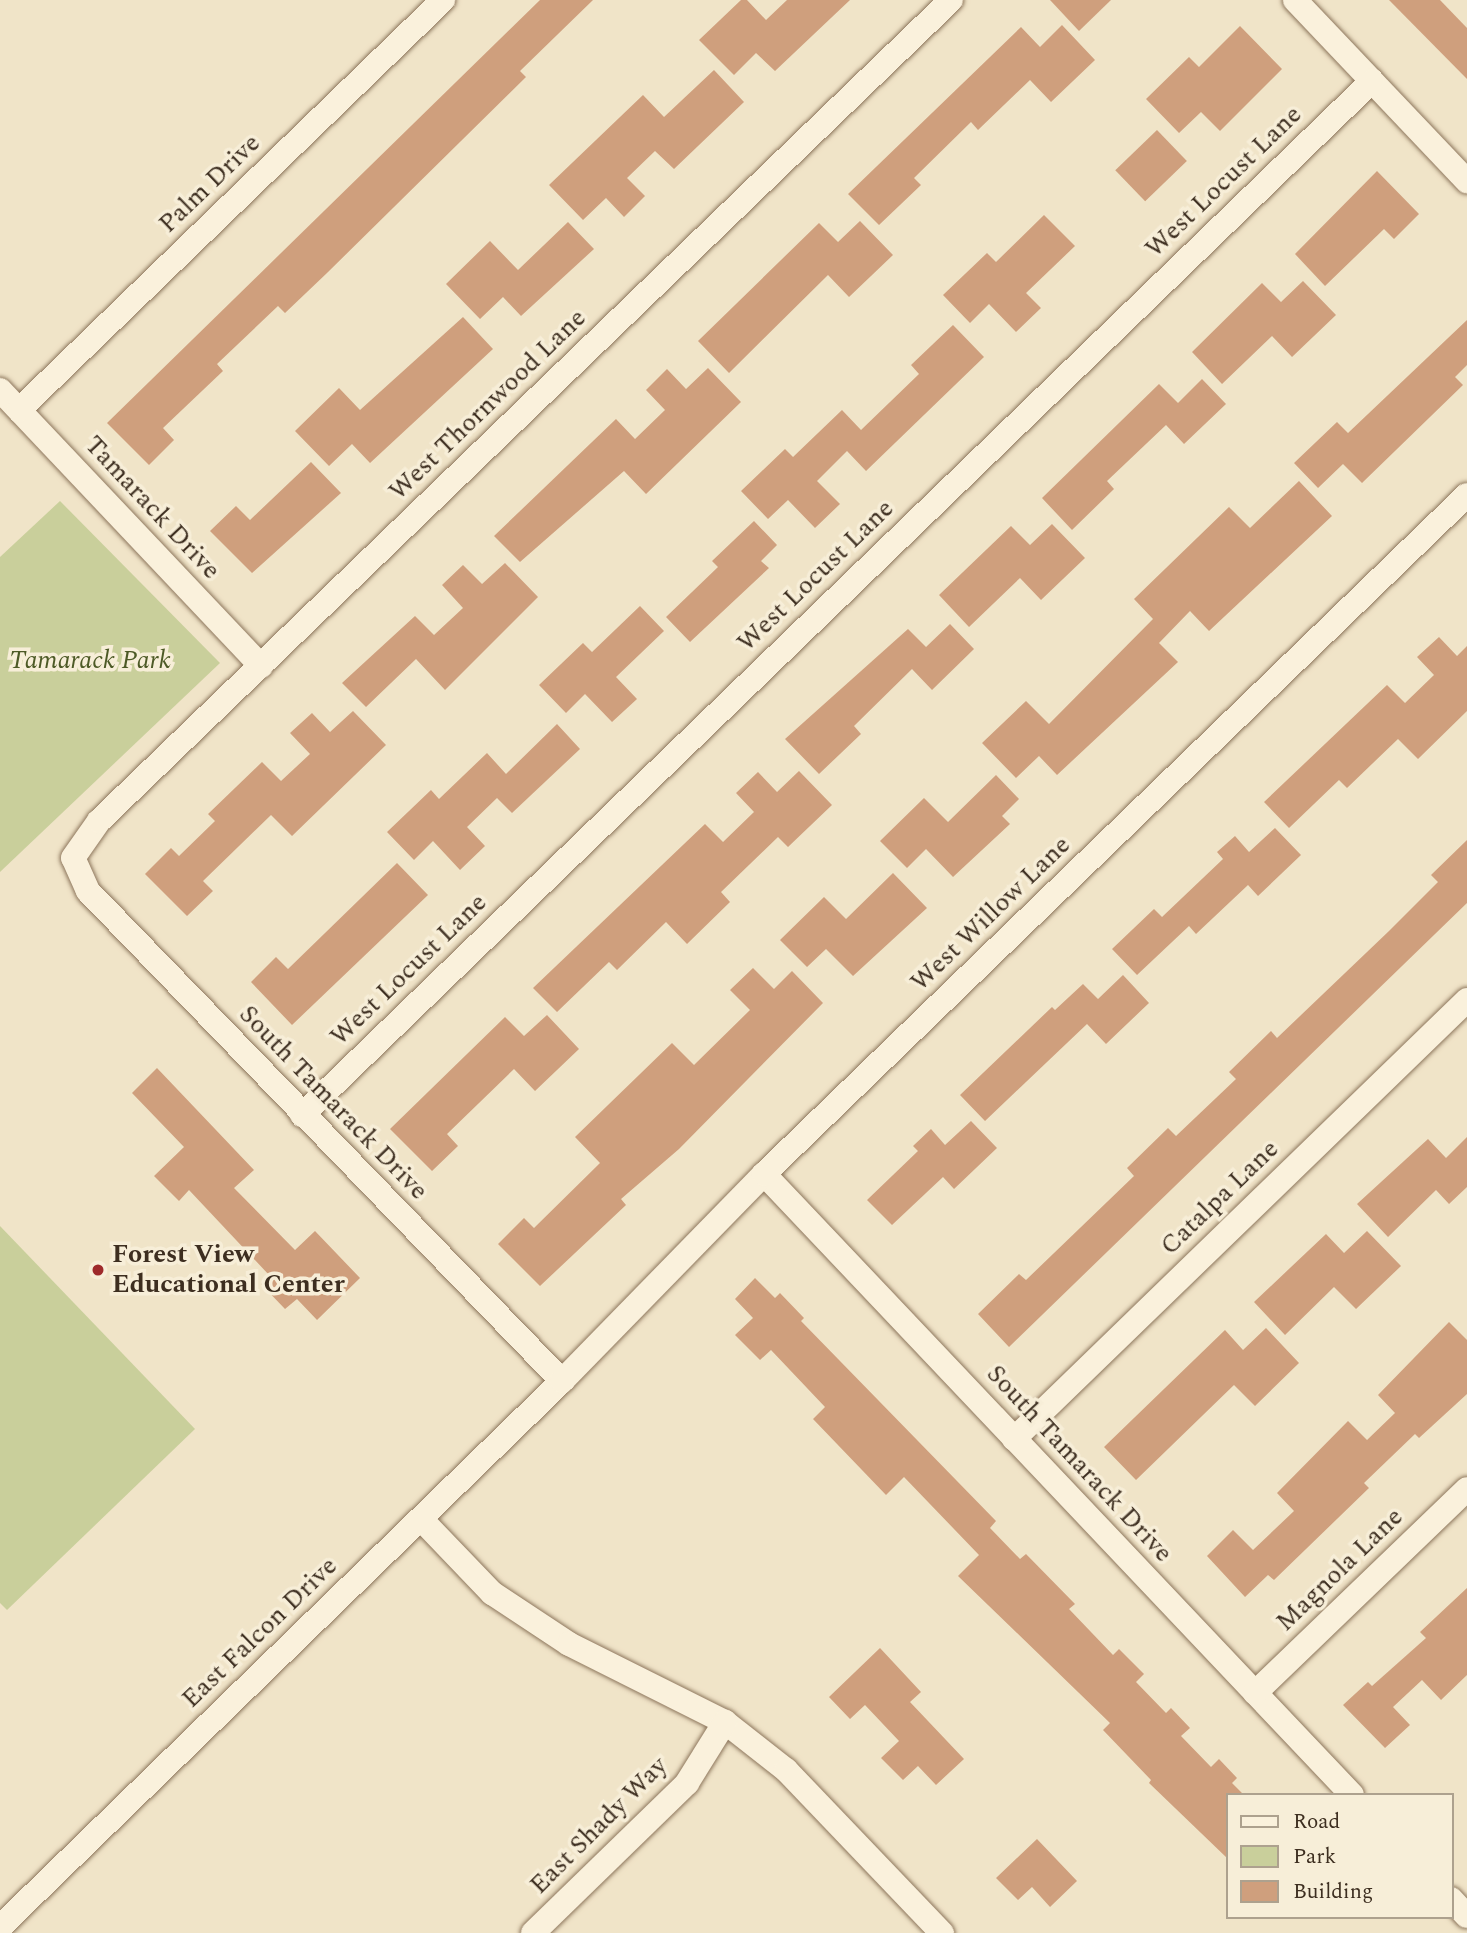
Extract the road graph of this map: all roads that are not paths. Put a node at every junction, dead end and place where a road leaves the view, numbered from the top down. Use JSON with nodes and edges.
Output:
{"nodes":[{"id":1,"x":443,"y":0,"type":"edge"},
{"id":2,"x":951,"y":0,"type":"edge"},
{"id":3,"x":1295,"y":0,"type":"edge"},
{"id":4,"x":1372,"y":81,"type":"junction"},
{"id":5,"x":1467,"y":181,"type":"edge"},
{"id":6,"x":0,"y":390,"type":"edge"},
{"id":7,"x":19,"y":410,"type":"junction"},
{"id":8,"x":1467,"y":495,"type":"edge"},
{"id":9,"x":261,"y":666,"type":"junction"},
{"id":10,"x":73,"y":858,"type":"joint"},
{"id":11,"x":1467,"y":1000,"type":"edge"},
{"id":12,"x":302,"y":1115,"type":"junction"},
{"id":13,"x":764,"y":1174,"type":"junction"},
{"id":14,"x":562,"y":1381,"type":"junction"},
{"id":15,"x":1014,"y":1439,"type":"junction"},
{"id":16,"x":1467,"y":1489,"type":"edge"},
{"id":17,"x":421,"y":1519,"type":"junction"},
{"id":18,"x":1255,"y":1693,"type":"junction"},
{"id":19,"x":725,"y":1722,"type":"junction"},
{"id":20,"x":1350,"y":1793,"type":"edge"},
{"id":21,"x":1453,"y":1901,"type":"edge"},
{"id":22,"x":1467,"y":1916,"type":"edge"},
{"id":23,"x":0,"y":1927,"type":"edge"},
{"id":24,"x":533,"y":1933,"type":"edge"},
{"id":25,"x":942,"y":1933,"type":"edge"}],
"edges":[{"from":1,"to":7,"type":"street","name":"Palm Drive"},
{"from":2,"to":9,"type":"street","name":"West Thornwood Lane"},
{"from":3,"to":4,"type":"street"},
{"from":4,"to":5,"type":"street"},
{"from":4,"to":12,"type":"street","name":"West Locust Lane"},
{"from":6,"to":7,"type":"street","name":"Tamarack Drive"},
{"from":7,"to":9,"type":"street","name":"Tamarack Drive"},
{"from":8,"to":13,"type":"street","name":"West Willow Lane"},
{"from":9,"to":10,"type":"street","name":"West Thornwood Lane"},
{"from":10,"to":12,"type":"street","name":"South Tamarack Drive"},
{"from":11,"to":15,"type":"street","name":"Catalpa Lane"},
{"from":12,"to":14,"type":"street","name":"South Tamarack Drive"},
{"from":13,"to":14,"type":"street","name":"West Willow Lane"},
{"from":13,"to":15,"type":"street","name":"South Tamarack Drive"},
{"from":14,"to":17,"type":"street","name":"East Falcon Drive"},
{"from":15,"to":18,"type":"street","name":"South Tamarack Drive"},
{"from":16,"to":18,"type":"street","name":"Magnola Lane"},
{"from":17,"to":19,"type":"street"},
{"from":17,"to":23,"type":"street","name":"East Falcon Drive"},
{"from":18,"to":20,"type":"street","name":"South Tamarack Drive"},
{"from":19,"to":24,"type":"street","name":"East Shady Way"},
{"from":19,"to":25,"type":"street"},
{"from":21,"to":22,"type":"street"}]}
